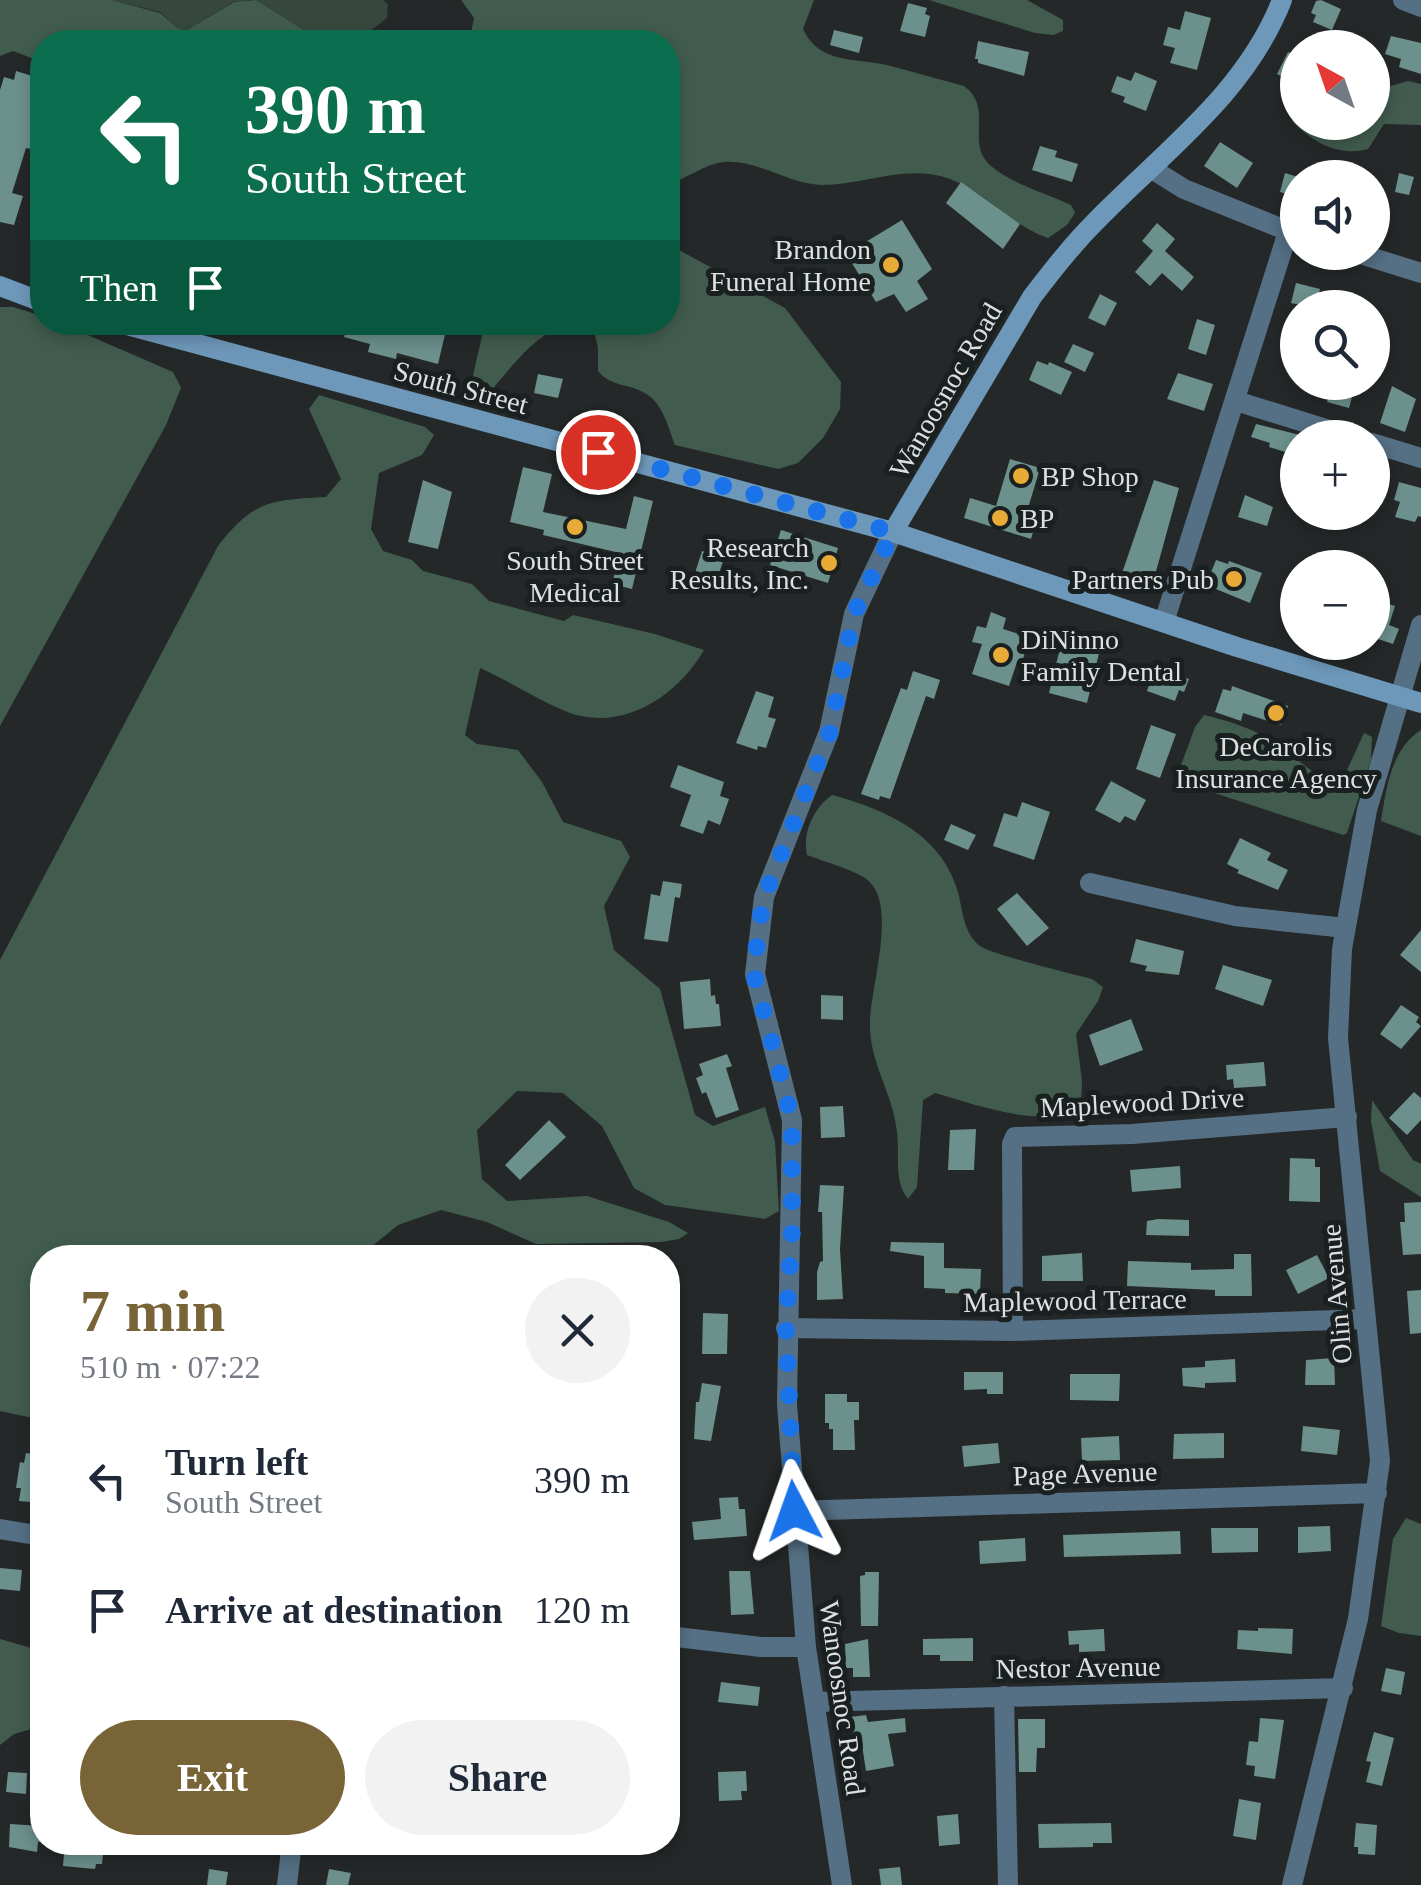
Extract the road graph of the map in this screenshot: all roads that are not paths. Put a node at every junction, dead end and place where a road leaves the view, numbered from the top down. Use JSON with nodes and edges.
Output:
{"nodes":[{"id":1,"x":1282,"y":0,"type":"edge"},
{"id":2,"x":1403,"y":0,"type":"edge"},
{"id":3,"x":1421,"y":7,"type":"edge"},
{"id":4,"x":1152,"y":170,"type":"junction"},
{"id":5,"x":1280,"y":228,"type":"edge"},
{"id":6,"x":1390,"y":264,"type":"edge"},
{"id":7,"x":1280,"y":270,"type":"edge"},
{"id":8,"x":1421,"y":274,"type":"edge"},
{"id":9,"x":0,"y":286,"type":"edge"},
{"id":10,"x":30,"y":297,"type":"edge"},
{"id":11,"x":164,"y":335,"type":"edge"},
{"id":12,"x":1236,"y":401,"type":"junction"},
{"id":13,"x":1297,"y":420,"type":"edge"},
{"id":14,"x":1390,"y":449,"type":"edge"},
{"id":15,"x":1421,"y":458,"type":"edge"},
{"id":16,"x":893,"y":532,"type":"junction"},
{"id":17,"x":1164,"y":622,"type":"junction"},
{"id":18,"x":1421,"y":625,"type":"edge"},
{"id":19,"x":1399,"y":696,"type":"junction"},
{"id":20,"x":1421,"y":703,"type":"edge"},
{"id":21,"x":1090,"y":883,"type":"dead end"},
{"id":22,"x":1344,"y":928,"type":"junction"},
{"id":23,"x":1346,"y":1117,"type":"junction"},
{"id":24,"x":1366,"y":1319,"type":"junction"},
{"id":25,"x":786,"y":1328,"type":"junction"},
{"id":26,"x":1013,"y":1331,"type":"junction"},
{"id":27,"x":1377,"y":1493,"type":"junction"},
{"id":28,"x":794,"y":1511,"type":"junction"},
{"id":29,"x":0,"y":1529,"type":"edge"},
{"id":30,"x":30,"y":1534,"type":"edge"},
{"id":31,"x":680,"y":1638,"type":"edge"},
{"id":32,"x":806,"y":1647,"type":"junction"},
{"id":33,"x":1343,"y":1688,"type":"junction"},
{"id":34,"x":1004,"y":1696,"type":"junction"},
{"id":35,"x":815,"y":1702,"type":"junction"},
{"id":36,"x":290,"y":1855,"type":"edge"},
{"id":37,"x":287,"y":1885,"type":"edge"},
{"id":38,"x":842,"y":1885,"type":"edge"},
{"id":39,"x":1008,"y":1885,"type":"edge"},
{"id":40,"x":1292,"y":1885,"type":"edge"}],
"edges":[{"from":1,"to":4,"type":"main road","name":"Wanoosnoc Road"},
{"from":2,"to":3,"type":"street"},
{"from":4,"to":5,"type":"street"},
{"from":4,"to":16,"type":"main road","name":"Wanoosnoc Road"},
{"from":6,"to":8,"type":"street"},
{"from":7,"to":12,"type":"street"},
{"from":9,"to":10,"type":"main road"},
{"from":11,"to":16,"type":"main road","name":"South Street"},
{"from":12,"to":13,"type":"street"},
{"from":12,"to":17,"type":"street"},
{"from":14,"to":15,"type":"street"},
{"from":16,"to":17,"type":"main road","name":"South Street"},
{"from":16,"to":25,"type":"street","name":"Wanoosnoc Road"},
{"from":17,"to":19,"type":"main road","name":"South Street"},
{"from":18,"to":19,"type":"street","name":"Olin Avenue"},
{"from":19,"to":20,"type":"main road","name":"South Street"},
{"from":19,"to":22,"type":"street","name":"Olin Avenue"},
{"from":21,"to":22,"type":"street"},
{"from":22,"to":23,"type":"street","name":"Olin Avenue"},
{"from":23,"to":24,"type":"street","name":"Olin Avenue"},
{"from":23,"to":26,"type":"street","name":"Maplewood Drive"},
{"from":24,"to":26,"type":"street","name":"Maplewood Terrace"},
{"from":24,"to":27,"type":"street","name":"Olin Avenue"},
{"from":25,"to":26,"type":"street","name":"Maplewood Terrace"},
{"from":25,"to":28,"type":"street","name":"Wanoosnoc Road"},
{"from":27,"to":28,"type":"street","name":"Page Avenue"},
{"from":27,"to":33,"type":"street","name":"Olin Avenue"},
{"from":28,"to":32,"type":"street","name":"Wanoosnoc Road"},
{"from":29,"to":30,"type":"street"},
{"from":31,"to":32,"type":"street"},
{"from":32,"to":35,"type":"street","name":"Wanoosnoc Road"},
{"from":33,"to":34,"type":"street","name":"Nestor Avenue"},
{"from":33,"to":40,"type":"street","name":"Olin Avenue"},
{"from":34,"to":35,"type":"street","name":"Nestor Avenue"},
{"from":34,"to":39,"type":"street"},
{"from":35,"to":38,"type":"street","name":"Wanoosnoc Road"},
{"from":36,"to":37,"type":"street"}]}
